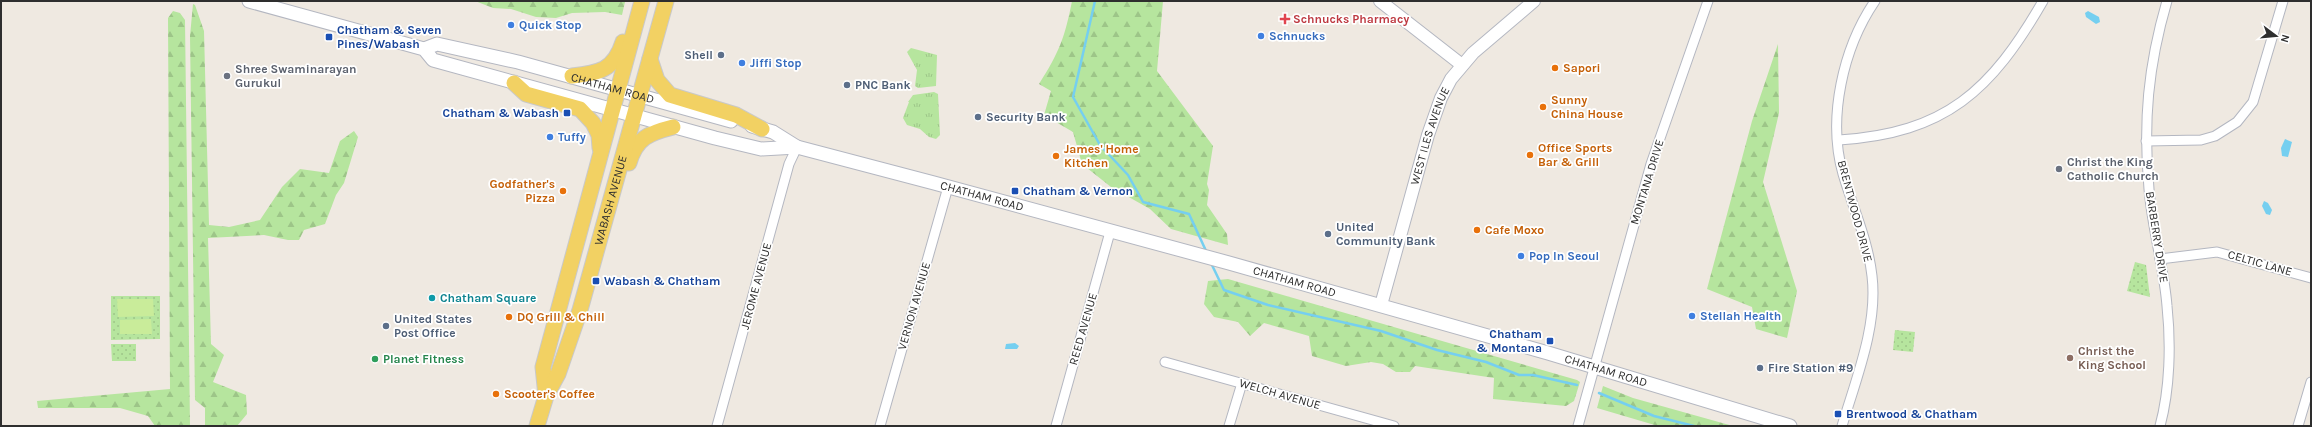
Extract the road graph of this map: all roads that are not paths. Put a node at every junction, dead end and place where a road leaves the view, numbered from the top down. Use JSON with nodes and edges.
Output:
{"nodes":[{"id":1,"x":249,"y":1,"type":"edge"},
{"id":2,"x":634,"y":1,"type":"edge"},
{"id":3,"x":642,"y":1,"type":"edge"},
{"id":4,"x":666,"y":1,"type":"edge"},
{"id":5,"x":1380,"y":1,"type":"edge"},
{"id":6,"x":1534,"y":1,"type":"edge"},
{"id":7,"x":1708,"y":1,"type":"edge"},
{"id":8,"x":1876,"y":1,"type":"edge"},
{"id":9,"x":2043,"y":1,"type":"edge"},
{"id":10,"x":2167,"y":1,"type":"edge"},
{"id":11,"x":2283,"y":1,"type":"edge"},
{"id":12,"x":424,"y":49,"type":"junction"},
{"id":13,"x":650,"y":59,"type":"junction"},
{"id":14,"x":1462,"y":65,"type":"junction"},
{"id":15,"x":572,"y":76,"type":"junction"},
{"id":16,"x":514,"y":82,"type":"junction"},
{"id":17,"x":617,"y":89,"type":"junction"},
{"id":18,"x":639,"y":95,"type":"junction"},
{"id":19,"x":612,"y":110,"type":"junction"},
{"id":20,"x":634,"y":116,"type":"junction"},
{"id":21,"x":673,"y":127,"type":"junction"},
{"id":22,"x":762,"y":129,"type":"junction"},
{"id":23,"x":1839,"y":140,"type":"junction"},
{"id":24,"x":2146,"y":141,"type":"junction"},
{"id":25,"x":797,"y":148,"type":"junction"},
{"id":26,"x":600,"y":153,"type":"junction"},
{"id":27,"x":948,"y":187,"type":"junction"},
{"id":28,"x":610,"y":204,"type":"junction"},
{"id":29,"x":1110,"y":232,"type":"junction"},
{"id":30,"x":2160,"y":259,"type":"junction"},
{"id":31,"x":2311,"y":278,"type":"edge"},
{"id":32,"x":1381,"y":305,"type":"junction"},
{"id":33,"x":1165,"y":362,"type":"dead end"},
{"id":34,"x":1595,"y":366,"type":"junction"},
{"id":35,"x":2311,"y":382,"type":"edge"},
{"id":36,"x":1242,"y":383,"type":"junction"},
{"id":37,"x":546,"y":396,"type":"junction"},
{"id":38,"x":537,"y":426,"type":"edge"},
{"id":39,"x":717,"y":426,"type":"edge"},
{"id":40,"x":880,"y":426,"type":"edge"},
{"id":41,"x":1056,"y":426,"type":"edge"},
{"id":42,"x":1229,"y":426,"type":"edge"},
{"id":43,"x":1394,"y":426,"type":"edge"},
{"id":44,"x":1578,"y":426,"type":"edge"},
{"id":45,"x":1790,"y":426,"type":"edge"},
{"id":46,"x":1842,"y":426,"type":"edge"},
{"id":47,"x":2160,"y":426,"type":"edge"},
{"id":48,"x":2298,"y":426,"type":"edge"}],
"edges":[{"from":1,"to":12,"type":"main road","name":"CHATHAM ROAD"},
{"from":2,"to":15,"type":"main road"},
{"from":3,"to":17,"type":"main road","name":"WABASH AVENUE"},
{"from":4,"to":13,"type":"main road","name":"WABASH AVENUE"},
{"from":5,"to":14,"type":"street"},
{"from":6,"to":14,"type":"street","name":"WEST ILES AVENUE"},
{"from":7,"to":34,"type":"street","name":"MONTANA DRIVE"},
{"from":8,"to":23,"type":"street","name":"BRENTWOOD DRIVE"},
{"from":9,"to":23,"type":"street"},
{"from":10,"to":24,"type":"street","name":"BARBERRY DRIVE"},
{"from":11,"to":24,"type":"street"},
{"from":12,"to":15,"type":"main road","name":"CHATHAM ROAD"},
{"from":12,"to":16,"type":"main road","name":"CHATHAM ROAD"},
{"from":13,"to":18,"type":"main road","name":"WABASH AVENUE"},
{"from":13,"to":22,"type":"main road"},
{"from":14,"to":32,"type":"street","name":"WEST ILES AVENUE"},
{"from":15,"to":17,"type":"main road","name":"CHATHAM ROAD"},
{"from":16,"to":19,"type":"main road","name":"CHATHAM ROAD"},
{"from":16,"to":26,"type":"main road"},
{"from":17,"to":18,"type":"main road","name":"CHATHAM ROAD"},
{"from":17,"to":19,"type":"main road","name":"WABASH AVENUE"},
{"from":18,"to":20,"type":"main road","name":"WABASH AVENUE"},
{"from":18,"to":22,"type":"main road","name":"CHATHAM ROAD"},
{"from":19,"to":20,"type":"main road","name":"CHATHAM ROAD"},
{"from":19,"to":26,"type":"main road","name":"WABASH AVENUE"},
{"from":20,"to":21,"type":"main road","name":"CHATHAM ROAD"},
{"from":20,"to":28,"type":"main road","name":"WABASH AVENUE"},
{"from":21,"to":25,"type":"main road","name":"CHATHAM ROAD"},
{"from":21,"to":28,"type":"main road"},
{"from":22,"to":25,"type":"main road","name":"CHATHAM ROAD"},
{"from":23,"to":46,"type":"street","name":"BRENTWOOD DRIVE"},
{"from":24,"to":30,"type":"street","name":"BARBERRY DRIVE"},
{"from":25,"to":27,"type":"main road","name":"CHATHAM ROAD"},
{"from":25,"to":39,"type":"street","name":"JEROME AVENUE"},
{"from":26,"to":37,"type":"main road","name":"WABASH AVENUE"},
{"from":27,"to":29,"type":"main road","name":"CHATHAM ROAD"},
{"from":27,"to":40,"type":"street","name":"VERNON AVENUE"},
{"from":28,"to":37,"type":"main road","name":"WABASH AVENUE"},
{"from":29,"to":32,"type":"main road","name":"CHATHAM ROAD"},
{"from":29,"to":41,"type":"street","name":"REED AVENUE"},
{"from":30,"to":31,"type":"street","name":"CELTIC LANE"},
{"from":30,"to":47,"type":"street","name":"BARBERRY DRIVE"},
{"from":32,"to":34,"type":"main road","name":"CHATHAM ROAD"},
{"from":33,"to":36,"type":"street","name":"WELCH AVENUE"},
{"from":34,"to":44,"type":"street"},
{"from":34,"to":45,"type":"main road","name":"CHATHAM ROAD"},
{"from":35,"to":48,"type":"street"},
{"from":36,"to":42,"type":"street"},
{"from":36,"to":43,"type":"street","name":"WELCH AVENUE"},
{"from":37,"to":38,"type":"main road","name":"WABASH AVENUE"}]}
